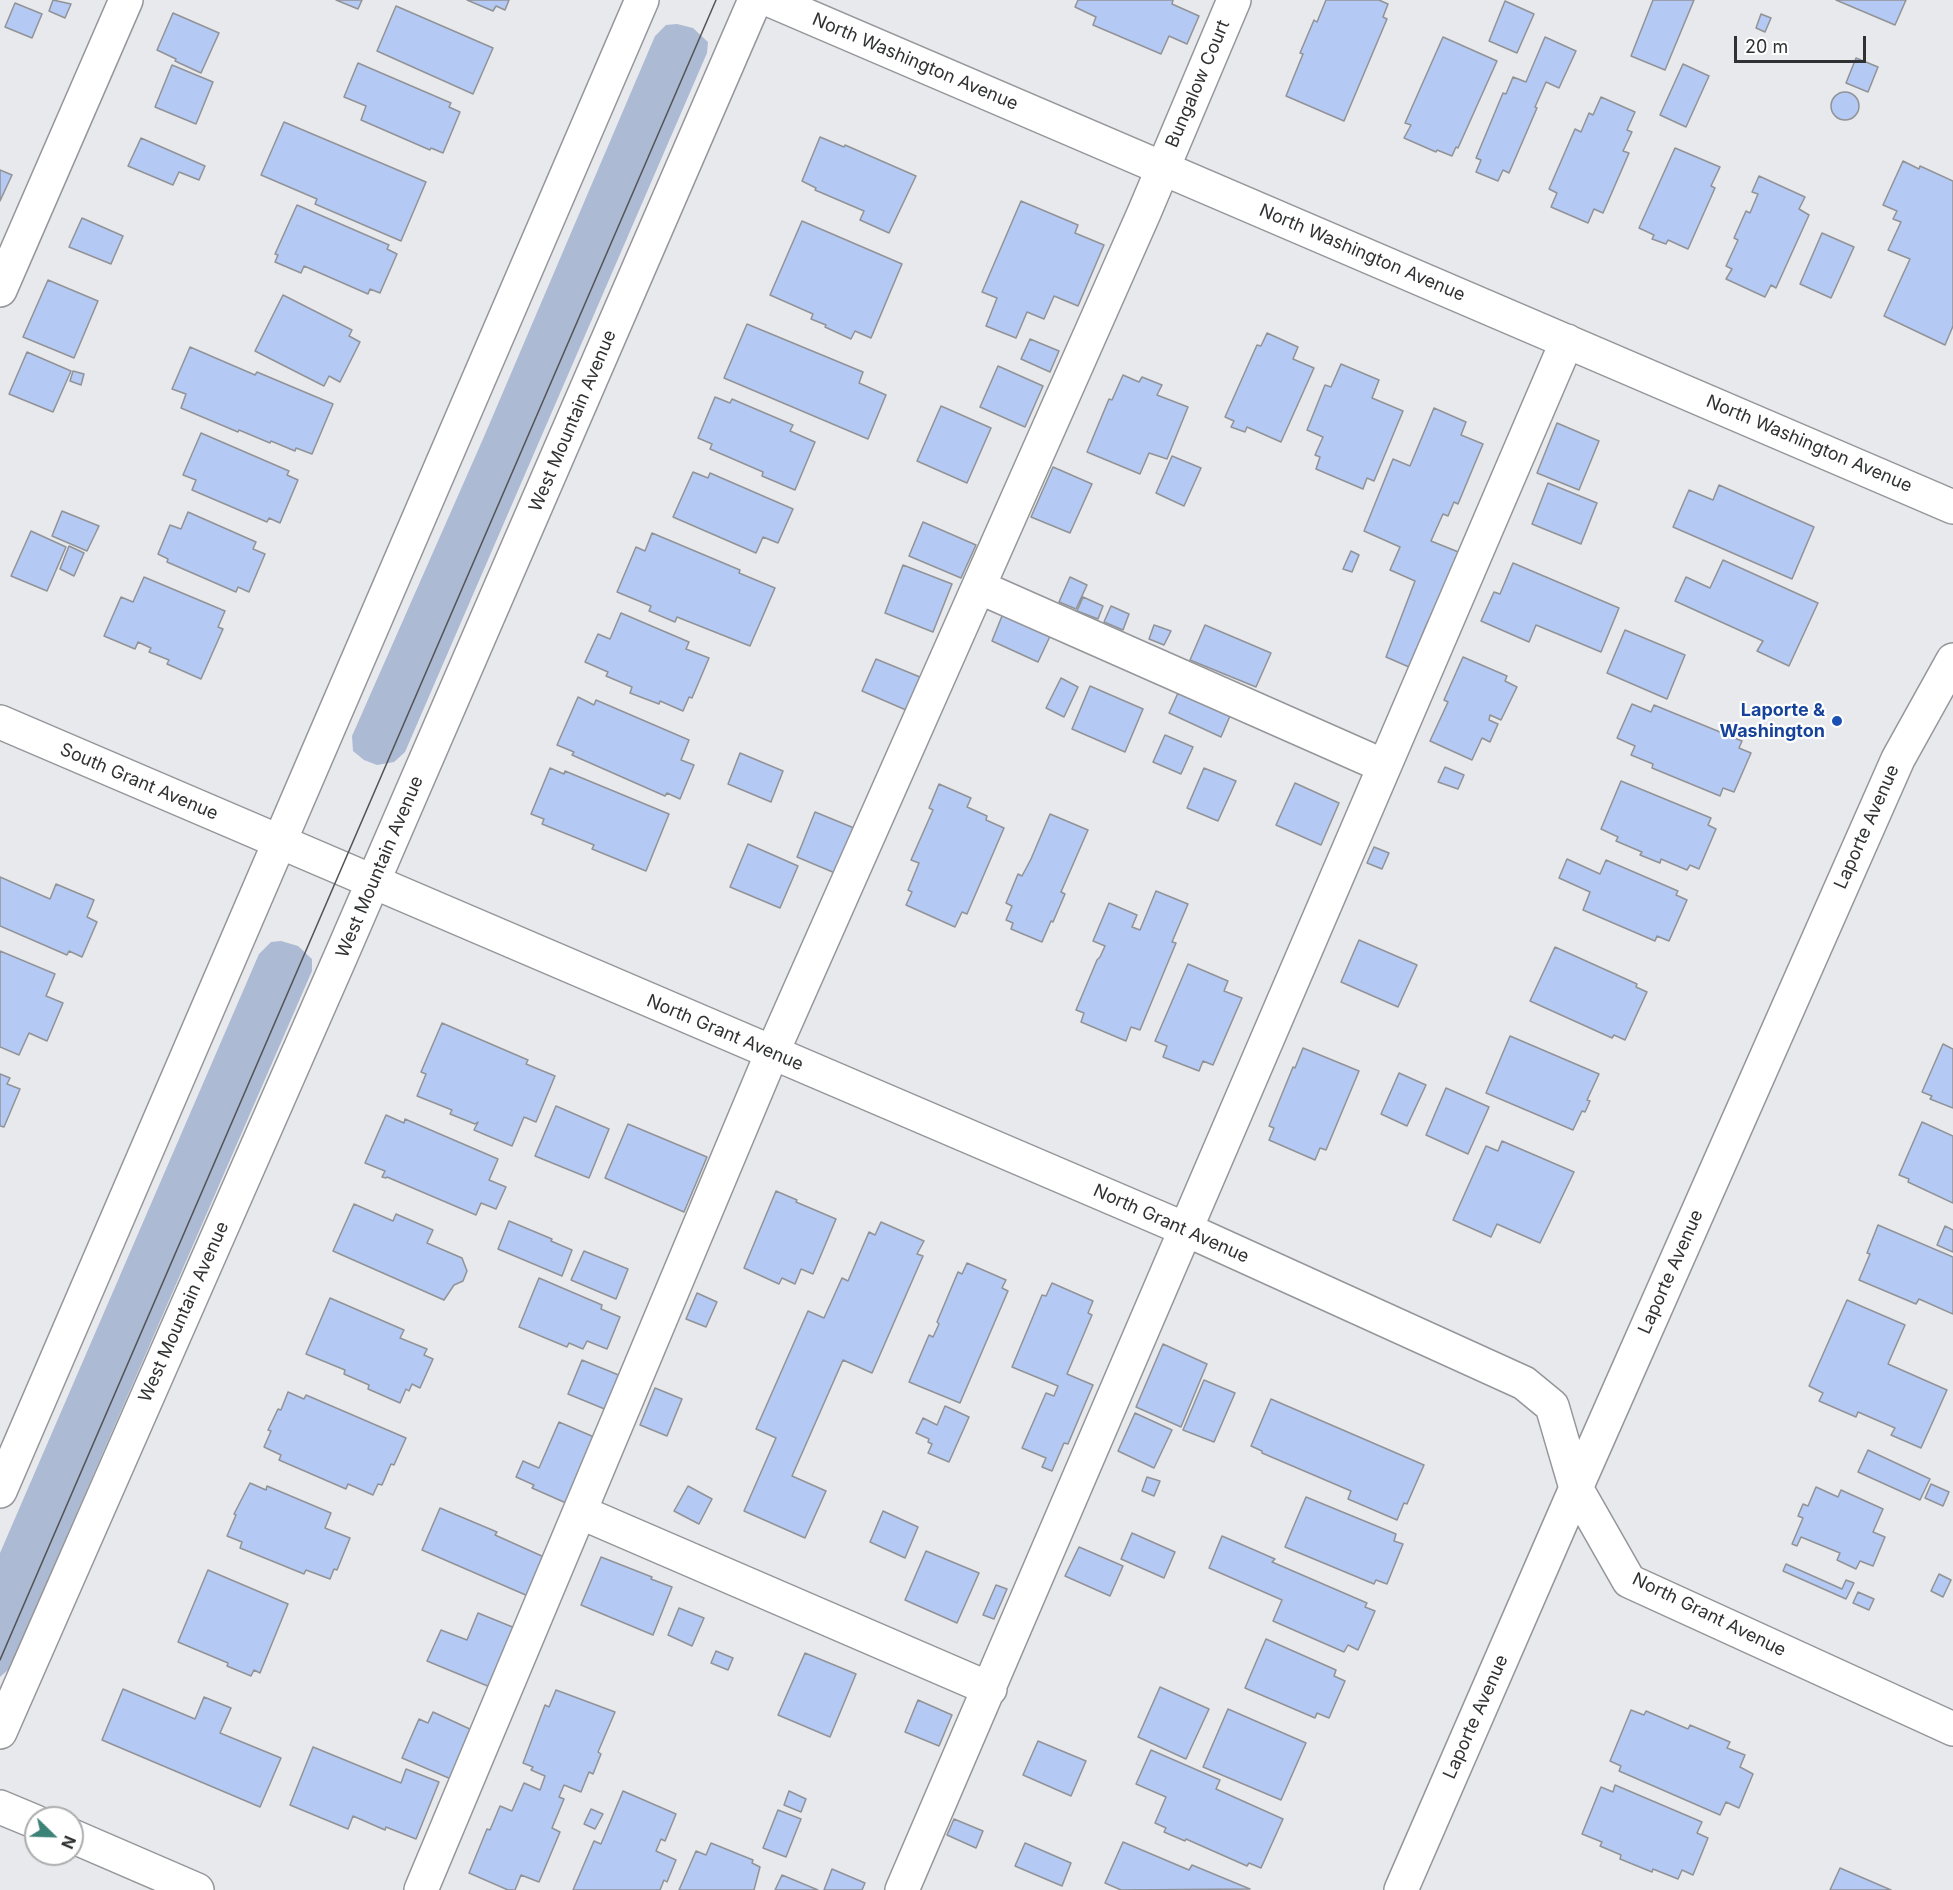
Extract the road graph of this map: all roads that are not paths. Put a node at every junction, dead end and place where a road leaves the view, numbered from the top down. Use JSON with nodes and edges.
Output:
{"nodes":[{"id":1,"x":126,"y":0,"type":"edge"},
{"id":2,"x":642,"y":0,"type":"edge"},
{"id":3,"x":755,"y":0,"type":"edge"},
{"id":4,"x":770,"y":0,"type":"edge"},
{"id":5,"x":1234,"y":0,"type":"edge"},
{"id":6,"x":1162,"y":168,"type":"junction"},
{"id":7,"x":0,"y":290,"type":"edge"},
{"id":8,"x":1567,"y":341,"type":"junction"},
{"id":9,"x":1953,"y":507,"type":"edge"},
{"id":10,"x":979,"y":587,"type":"junction"},
{"id":11,"x":1953,"y":660,"type":"edge"},
{"id":12,"x":1945,"y":692,"type":"edge"},
{"id":13,"x":0,"y":722,"type":"edge"},
{"id":14,"x":1384,"y":766,"type":"junction"},
{"id":15,"x":278,"y":841,"type":"junction"},
{"id":16,"x":373,"y":882,"type":"junction"},
{"id":17,"x":772,"y":1053,"type":"junction"},
{"id":18,"x":1185,"y":1229,"type":"junction"},
{"id":19,"x":1576,"y":1488,"type":"junction"},
{"id":20,"x":0,"y":1491,"type":"edge"},
{"id":21,"x":580,"y":1512,"type":"junction"},
{"id":22,"x":990,"y":1689,"type":"junction"},
{"id":23,"x":1953,"y":1728,"type":"edge"},
{"id":24,"x":0,"y":1732,"type":"edge"},
{"id":25,"x":0,"y":1807,"type":"edge"},
{"id":26,"x":24,"y":1817,"type":"edge"},
{"id":27,"x":84,"y":1841,"type":"edge"},
{"id":28,"x":197,"y":1890,"type":"edge"},
{"id":29,"x":421,"y":1890,"type":"edge"},
{"id":30,"x":902,"y":1890,"type":"edge"},
{"id":31,"x":1401,"y":1890,"type":"edge"}],
"edges":[{"from":1,"to":7,"type":"street"},
{"from":2,"to":15,"type":"street"},
{"from":3,"to":16,"type":"street","name":"West Mountain Avenue"},
{"from":4,"to":6,"type":"street","name":"North Washington Avenue"},
{"from":5,"to":6,"type":"street","name":"Bungalow Court"},
{"from":6,"to":8,"type":"street","name":"North Washington Avenue"},
{"from":6,"to":10,"type":"street","name":"Bungalow Court"},
{"from":8,"to":9,"type":"street","name":"North Washington Avenue"},
{"from":8,"to":14,"type":"street"},
{"from":10,"to":14,"type":"street"},
{"from":10,"to":17,"type":"street","name":"Bungalow Court"},
{"from":11,"to":12,"type":"street","name":"Laporte Avenue"},
{"from":12,"to":19,"type":"street","name":"Laporte Avenue"},
{"from":13,"to":15,"type":"street","name":"South Grant Avenue"},
{"from":14,"to":18,"type":"street"},
{"from":15,"to":16,"type":"street","name":"North Grant Avenue"},
{"from":15,"to":20,"type":"street"},
{"from":16,"to":17,"type":"street","name":"North Grant Avenue"},
{"from":16,"to":24,"type":"street","name":"West Mountain Avenue"},
{"from":17,"to":18,"type":"street","name":"North Grant Avenue"},
{"from":17,"to":21,"type":"street","name":"Bungalow Court"},
{"from":18,"to":19,"type":"street","name":"North Grant Avenue"},
{"from":18,"to":22,"type":"street"},
{"from":19,"to":23,"type":"street","name":"North Grant Avenue"},
{"from":19,"to":31,"type":"street","name":"Laporte Avenue"},
{"from":21,"to":22,"type":"street"},
{"from":21,"to":29,"type":"street","name":"Bungalow Court"},
{"from":22,"to":30,"type":"street"},
{"from":25,"to":26,"type":"street"},
{"from":27,"to":28,"type":"street"}]}
